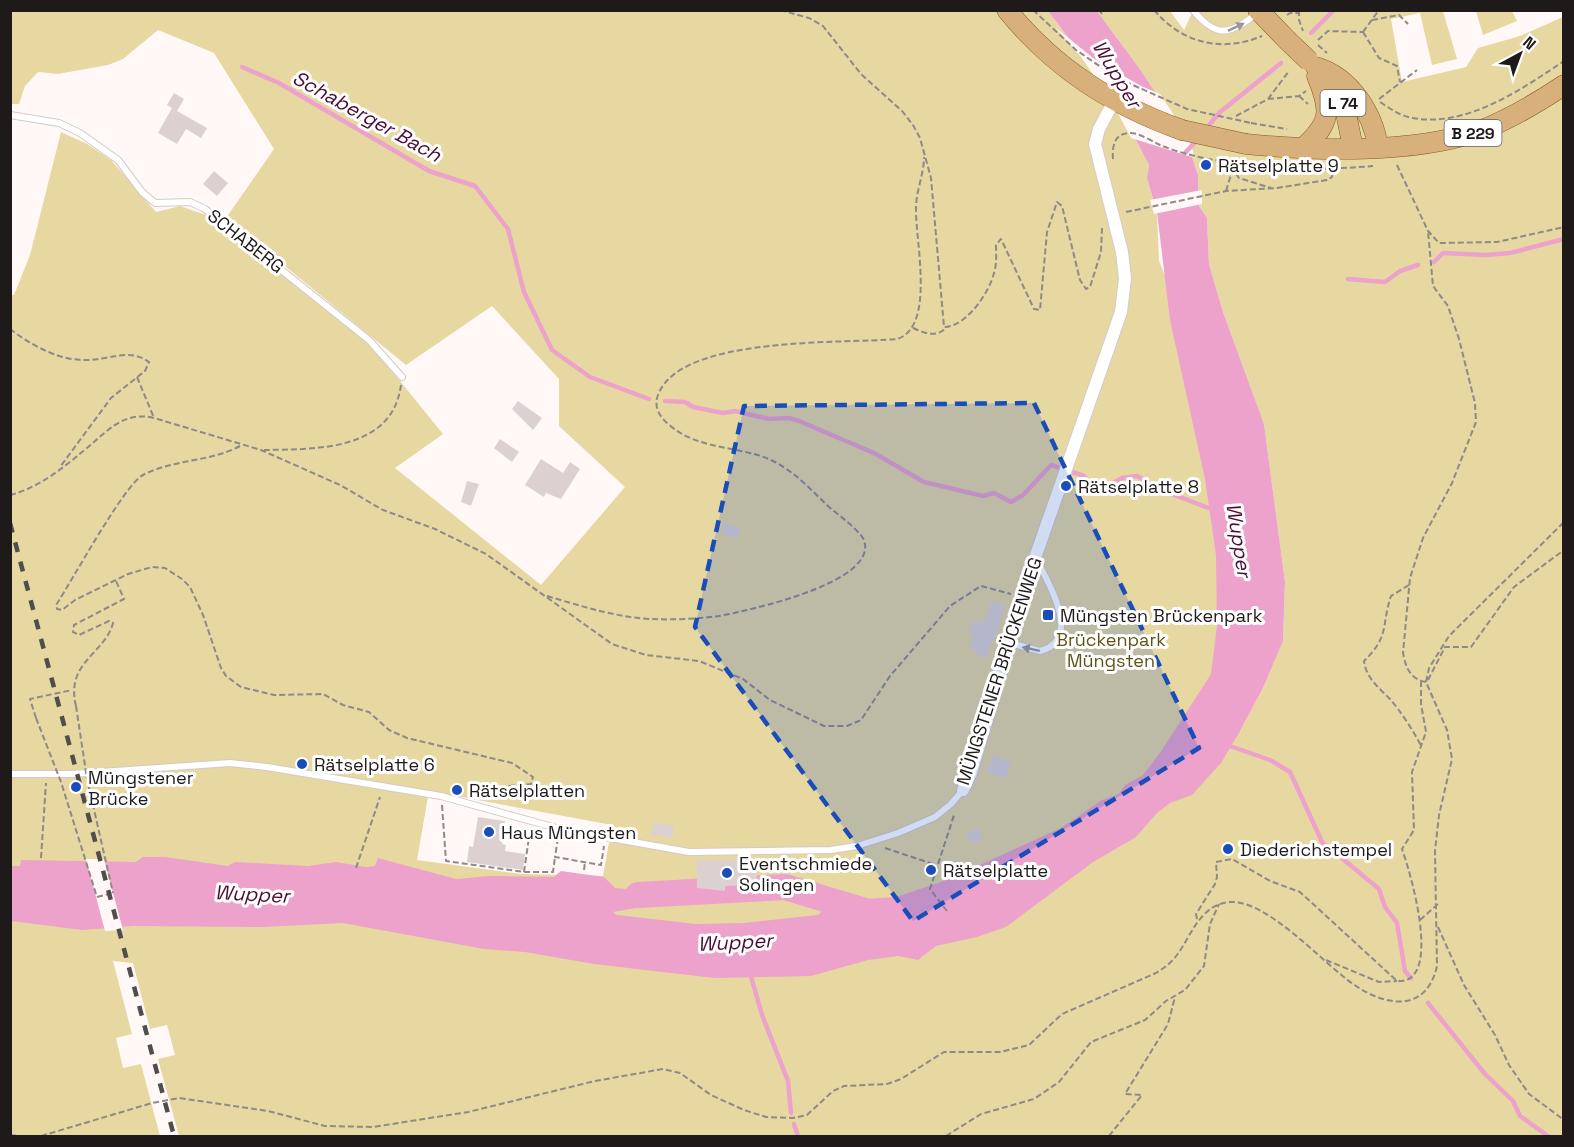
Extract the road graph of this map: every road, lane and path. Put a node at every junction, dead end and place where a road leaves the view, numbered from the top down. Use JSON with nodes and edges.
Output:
{"nodes":[{"id":1,"x":780,"y":10,"type":"edge"},
{"id":2,"x":1007,"y":10,"type":"edge"},
{"id":3,"x":1033,"y":10,"type":"edge"},
{"id":4,"x":1099,"y":10,"type":"edge"},
{"id":5,"x":1154,"y":10,"type":"edge"},
{"id":6,"x":1193,"y":10,"type":"edge"},
{"id":7,"x":1379,"y":10,"type":"edge"},
{"id":8,"x":1258,"y":11,"type":"edge"},
{"id":9,"x":1102,"y":14,"type":"dead end"},
{"id":10,"x":1371,"y":20,"type":"junction"},
{"id":11,"x":1408,"y":24,"type":"dead end"},
{"id":12,"x":1279,"y":32,"type":"junction"},
{"id":13,"x":1364,"y":32,"type":"junction"},
{"id":14,"x":1318,"y":40,"type":"dead end"},
{"id":15,"x":1563,"y":61,"type":"edge"},
{"id":16,"x":1312,"y":64,"type":"junction"},
{"id":17,"x":1417,"y":70,"type":"dead end"},
{"id":18,"x":1289,"y":72,"type":"dead end"},
{"id":19,"x":1400,"y":82,"type":"junction"},
{"id":20,"x":1563,"y":85,"type":"edge"},
{"id":21,"x":1268,"y":99,"type":"junction"},
{"id":22,"x":1114,"y":101,"type":"junction"},
{"id":23,"x":1312,"y":108,"type":"dead end"},
{"id":24,"x":10,"y":115,"type":"edge"},
{"id":25,"x":1236,"y":116,"type":"dead end"},
{"id":26,"x":1300,"y":139,"type":"junction"},
{"id":27,"x":1353,"y":148,"type":"junction"},
{"id":28,"x":924,"y":151,"type":"junction"},
{"id":29,"x":1377,"y":157,"type":"junction"},
{"id":30,"x":1397,"y":165,"type":"dead end"},
{"id":31,"x":1115,"y":166,"type":"dead end"},
{"id":32,"x":1333,"y":170,"type":"junction"},
{"id":33,"x":1271,"y":188,"type":"junction"},
{"id":34,"x":1226,"y":191,"type":"junction"},
{"id":35,"x":1128,"y":212,"type":"dead end"},
{"id":36,"x":1112,"y":214,"type":"junction"},
{"id":37,"x":1563,"y":227,"type":"edge"},
{"id":38,"x":1428,"y":231,"type":"junction"},
{"id":39,"x":913,"y":328,"type":"junction"},
{"id":40,"x":946,"y":328,"type":"junction"},
{"id":41,"x":10,"y":329,"type":"edge"},
{"id":42,"x":402,"y":376,"type":"joint"},
{"id":43,"x":137,"y":377,"type":"junction"},
{"id":44,"x":154,"y":418,"type":"junction"},
{"id":45,"x":241,"y":446,"type":"junction"},
{"id":46,"x":261,"y":450,"type":"junction"},
{"id":47,"x":58,"y":470,"type":"junction"},
{"id":48,"x":10,"y":495,"type":"edge"},
{"id":49,"x":1563,"y":522,"type":"edge"},
{"id":50,"x":1563,"y":550,"type":"edge"},
{"id":51,"x":1035,"y":558,"type":"junction"},
{"id":52,"x":116,"y":580,"type":"junction"},
{"id":53,"x":1409,"y":585,"type":"junction"},
{"id":54,"x":544,"y":595,"type":"junction"},
{"id":55,"x":1023,"y":596,"type":"junction"},
{"id":56,"x":1010,"y":643,"type":"junction"},
{"id":57,"x":1421,"y":681,"type":"junction"},
{"id":58,"x":1426,"y":682,"type":"junction"},
{"id":59,"x":72,"y":690,"type":"junction"},
{"id":60,"x":1422,"y":748,"type":"junction"},
{"id":61,"x":10,"y":774,"type":"edge"},
{"id":62,"x":47,"y":774,"type":"junction"},
{"id":63,"x":384,"y":786,"type":"junction"},
{"id":64,"x":963,"y":790,"type":"junction"},
{"id":65,"x":441,"y":796,"type":"junction"},
{"id":66,"x":475,"y":805,"type":"junction"},
{"id":67,"x":532,"y":821,"type":"junction"},
{"id":68,"x":557,"y":842,"type":"dead end"},
{"id":69,"x":871,"y":843,"type":"junction"},
{"id":70,"x":603,"y":850,"type":"dead end"},
{"id":71,"x":555,"y":857,"type":"junction"},
{"id":72,"x":41,"y":858,"type":"dead end"},
{"id":73,"x":585,"y":862,"type":"junction"},
{"id":74,"x":937,"y":866,"type":"junction"},
{"id":75,"x":356,"y":868,"type":"dead end"},
{"id":76,"x":584,"y":870,"type":"dead end"},
{"id":77,"x":524,"y":872,"type":"junction"},
{"id":78,"x":1219,"y":904,"type":"junction"},
{"id":79,"x":1438,"y":904,"type":"junction"},
{"id":80,"x":947,"y":911,"type":"dead end"},
{"id":81,"x":1420,"y":920,"type":"junction"},
{"id":82,"x":1197,"y":921,"type":"junction"},
{"id":83,"x":1438,"y":927,"type":"junction"},
{"id":84,"x":1323,"y":959,"type":"junction"},
{"id":85,"x":1397,"y":981,"type":"junction"},
{"id":86,"x":1175,"y":997,"type":"junction"},
{"id":87,"x":1563,"y":1120,"type":"edge"},
{"id":88,"x":10,"y":1135,"type":"edge"},
{"id":89,"x":17,"y":1137,"type":"edge"},
{"id":90,"x":40,"y":1137,"type":"edge"},
{"id":91,"x":946,"y":1137,"type":"edge"},
{"id":92,"x":1109,"y":1137,"type":"edge"}],
"edges":[{"from":1,"to":28,"type":"path"},
{"from":2,"to":22,"type":"main road","number":"B 229"},
{"from":3,"to":26,"type":"path","bridge":true},
{"from":4,"to":9,"type":"path"},
{"from":5,"to":12,"type":"path"},
{"from":6,"to":8,"type":"lane","one_way":true},
{"from":7,"to":10,"type":"path"},
{"from":8,"to":12,"type":"main road","number":"L 74"},
{"from":10,"to":11,"type":"path"},
{"from":10,"to":13,"type":"path"},
{"from":12,"to":16,"type":"main road","number":"L 74","bridge":true},
{"from":13,"to":14,"type":"path"},
{"from":13,"to":19,"type":"path"},
{"from":15,"to":19,"type":"path"},
{"from":16,"to":26,"type":"main road","number":"L 74"},
{"from":16,"to":27,"type":"main road","number":"L 74"},
{"from":16,"to":29,"type":"main road","number":"L 74"},
{"from":17,"to":19,"type":"path"},
{"from":18,"to":21,"type":"path"},
{"from":20,"to":29,"type":"main road","number":"B 229"},
{"from":21,"to":23,"type":"path"},
{"from":21,"to":25,"type":"path"},
{"from":22,"to":26,"type":"main road","number":"B 229","bridge":true},
{"from":22,"to":36,"type":"street","name":"MÜNGSTENER BRÜCKENWEG"},
{"from":24,"to":42,"type":"lane","name":"SCHABERG"},
{"from":26,"to":27,"type":"main road","number":"B 229"},
{"from":27,"to":29,"type":"main road","number":"B 229"},
{"from":28,"to":39,"type":"path"},
{"from":28,"to":40,"type":"path"},
{"from":29,"to":32,"type":"path"},
{"from":30,"to":38,"type":"path"},
{"from":31,"to":32,"type":"path"},
{"from":32,"to":33,"type":"path"},
{"from":33,"to":34,"type":"path"},
{"from":33,"to":34,"type":"path"},
{"from":34,"to":35,"type":"path"},
{"from":36,"to":40,"type":"path"},
{"from":36,"to":51,"type":"street","name":"MÜNGSTENER BRÜCKENWEG"},
{"from":37,"to":38,"type":"path"},
{"from":38,"to":53,"type":"path"},
{"from":39,"to":40,"type":"path"},
{"from":39,"to":54,"type":"path"},
{"from":41,"to":43,"type":"path"},
{"from":42,"to":46,"type":"path"},
{"from":43,"to":44,"type":"path"},
{"from":43,"to":47,"type":"path"},
{"from":44,"to":45,"type":"path"},
{"from":44,"to":47,"type":"path"},
{"from":45,"to":46,"type":"path"},
{"from":45,"to":52,"type":"path"},
{"from":46,"to":54,"type":"path"},
{"from":47,"to":48,"type":"path"},
{"from":49,"to":58,"type":"path"},
{"from":50,"to":58,"type":"path"},
{"from":51,"to":55,"type":"street","name":"MÜNGSTENER BRÜCKENWEG"},
{"from":51,"to":56,"type":"lane","one_way":true},
{"from":52,"to":59,"type":"path"},
{"from":52,"to":66,"type":"path"},
{"from":53,"to":57,"type":"path"},
{"from":53,"to":60,"type":"path"},
{"from":54,"to":55,"type":"path"},
{"from":55,"to":56,"type":"street","name":"MÜNGSTENER BRÜCKENWEG"},
{"from":56,"to":64,"type":"street","name":"MÜNGSTENER BRÜCKENWEG"},
{"from":57,"to":58,"type":"path"},
{"from":57,"to":60,"type":"path"},
{"from":58,"to":79,"type":"path"},
{"from":59,"to":59,"type":"path","bridge":true},
{"from":60,"to":81,"type":"path"},
{"from":61,"to":62,"type":"lane","name":"MÜNGSTENER BRÜCKENWEG"},
{"from":62,"to":63,"type":"lane","name":"MÜNGSTENER BRÜCKENWEG"},
{"from":62,"to":72,"type":"path"},
{"from":63,"to":65,"type":"lane","name":"MÜNGSTENER BRÜCKENWEG"},
{"from":63,"to":75,"type":"path"},
{"from":64,"to":69,"type":"lane","name":"MÜNGSTENER BRÜCKENWEG"},
{"from":64,"to":74,"type":"path"},
{"from":65,"to":66,"type":"lane","name":"MÜNGSTENER BRÜCKENWEG"},
{"from":65,"to":77,"type":"path"},
{"from":66,"to":67,"type":"lane","name":"MÜNGSTENER BRÜCKENWEG"},
{"from":67,"to":69,"type":"lane","name":"MÜNGSTENER BRÜCKENWEG"},
{"from":67,"to":77,"type":"path"},
{"from":68,"to":71,"type":"path"},
{"from":69,"to":74,"type":"path"},
{"from":70,"to":73,"type":"path"},
{"from":71,"to":73,"type":"path"},
{"from":71,"to":77,"type":"path"},
{"from":73,"to":76,"type":"path"},
{"from":74,"to":80,"type":"path"},
{"from":78,"to":82,"type":"path"},
{"from":78,"to":84,"type":"path"},
{"from":78,"to":86,"type":"path"},
{"from":79,"to":81,"type":"path"},
{"from":79,"to":83,"type":"path"},
{"from":81,"to":85,"type":"path"},
{"from":82,"to":85,"type":"path"},
{"from":82,"to":90,"type":"path"},
{"from":83,"to":84,"type":"path"},
{"from":83,"to":87,"type":"path"},
{"from":84,"to":85,"type":"path"},
{"from":86,"to":91,"type":"path"},
{"from":86,"to":92,"type":"path"},
{"from":88,"to":89,"type":"path"}]}
